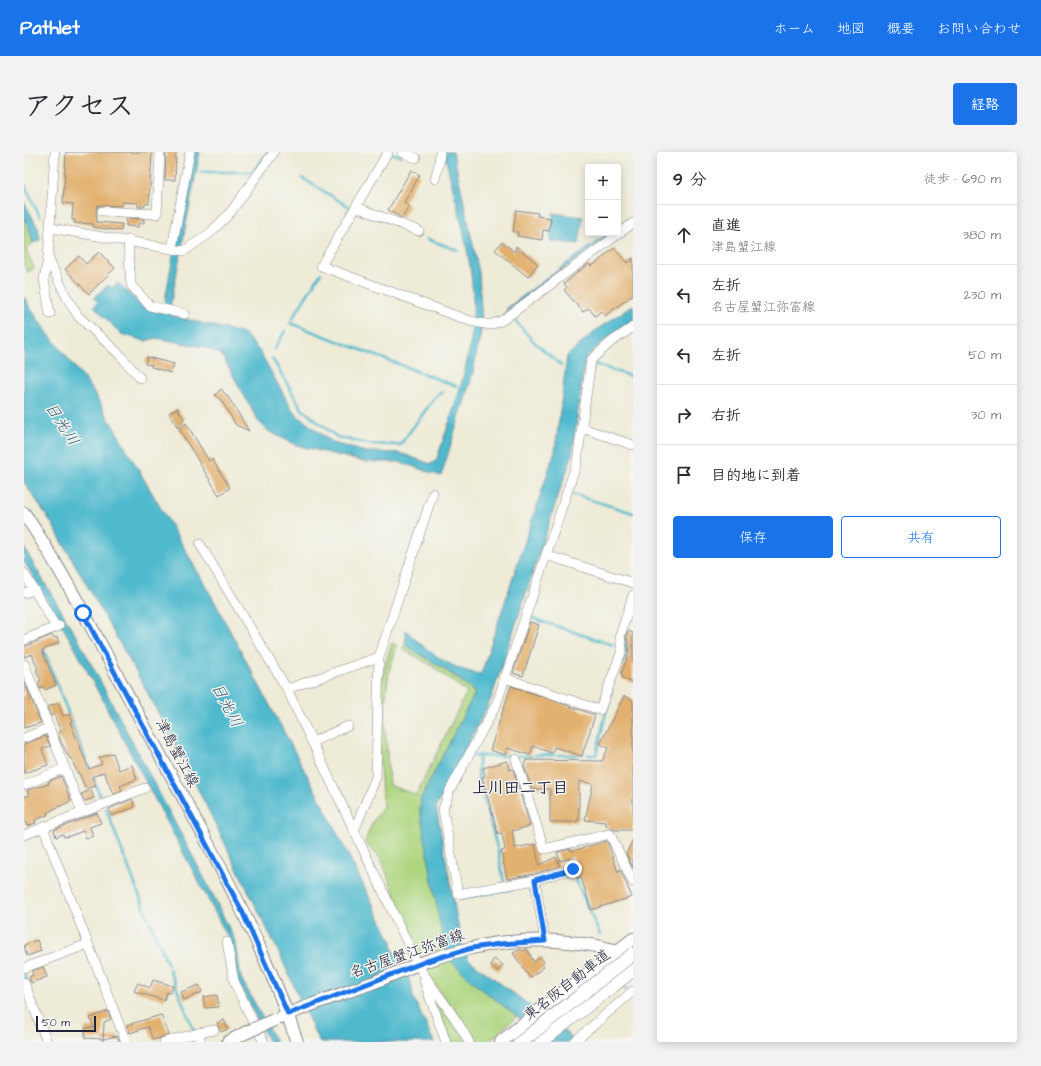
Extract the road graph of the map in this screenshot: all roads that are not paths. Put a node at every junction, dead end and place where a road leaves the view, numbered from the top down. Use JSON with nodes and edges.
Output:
{"nodes":[{"id":1,"x":55,"y":152,"type":"edge"},
{"id":2,"x":160,"y":152,"type":"edge"},
{"id":3,"x":190,"y":152,"type":"edge"},
{"id":4,"x":274,"y":152,"type":"edge"},
{"id":5,"x":388,"y":152,"type":"edge"},
{"id":6,"x":402,"y":152,"type":"edge"},
{"id":7,"x":440,"y":152,"type":"edge"},
{"id":8,"x":416,"y":158,"type":"dead end"},
{"id":9,"x":435,"y":179,"type":"dead end"},
{"id":10,"x":356,"y":207,"type":"junction"},
{"id":11,"x":102,"y":211,"type":"dead end"},
{"id":12,"x":633,"y":223,"type":"edge"},
{"id":13,"x":51,"y":228,"type":"junction"},
{"id":14,"x":419,"y":231,"type":"dead end"},
{"id":15,"x":128,"y":240,"type":"junction"},
{"id":16,"x":173,"y":248,"type":"junction"},
{"id":17,"x":48,"y":258,"type":"junction"},
{"id":18,"x":50,"y":314,"type":"dead end"},
{"id":19,"x":185,"y":314,"type":"dead end"},
{"id":20,"x":633,"y":327,"type":"edge"},
{"id":21,"x":140,"y":378,"type":"dead end"},
{"id":22,"x":582,"y":428,"type":"junction"},
{"id":23,"x":633,"y":445,"type":"edge"},
{"id":24,"x":433,"y":493,"type":"dead end"},
{"id":25,"x":24,"y":513,"type":"edge"},
{"id":26,"x":200,"y":544,"type":"dead end"},
{"id":27,"x":546,"y":554,"type":"junction"},
{"id":28,"x":24,"y":573,"type":"edge"},
{"id":29,"x":633,"y":583,"type":"edge"},
{"id":30,"x":34,"y":590,"type":"junction"},
{"id":31,"x":24,"y":593,"type":"edge"},
{"id":32,"x":633,"y":595,"type":"edge"},
{"id":33,"x":24,"y":640,"type":"edge"},
{"id":34,"x":379,"y":657,"type":"junction"},
{"id":35,"x":24,"y":664,"type":"edge"},
{"id":36,"x":505,"y":678,"type":"junction"},
{"id":37,"x":28,"y":688,"type":"edge"},
{"id":38,"x":286,"y":689,"type":"junction"},
{"id":39,"x":348,"y":726,"type":"dead end"},
{"id":40,"x":49,"y":728,"type":"junction"},
{"id":41,"x":24,"y":738,"type":"edge"},
{"id":42,"x":312,"y":742,"type":"junction"},
{"id":43,"x":516,"y":759,"type":"dead end"},
{"id":44,"x":65,"y":768,"type":"junction"},
{"id":45,"x":24,"y":785,"type":"edge"},
{"id":46,"x":145,"y":788,"type":"dead end"},
{"id":47,"x":82,"y":812,"type":"junction"},
{"id":48,"x":43,"y":827,"type":"junction"},
{"id":49,"x":354,"y":831,"type":"junction"},
{"id":50,"x":24,"y":835,"type":"edge"},
{"id":51,"x":573,"y":869,"type":"dead end"},
{"id":52,"x":535,"y":880,"type":"junction"},
{"id":53,"x":633,"y":882,"type":"edge"},
{"id":54,"x":633,"y":939,"type":"edge"},
{"id":55,"x":545,"y":941,"type":"junction"},
{"id":56,"x":227,"y":942,"type":"dead end"},
{"id":57,"x":88,"y":944,"type":"junction"},
{"id":58,"x":617,"y":950,"type":"junction"},
{"id":59,"x":633,"y":955,"type":"edge"},
{"id":60,"x":418,"y":965,"type":"junction"},
{"id":61,"x":24,"y":968,"type":"edge"},
{"id":62,"x":633,"y":970,"type":"edge"},
{"id":63,"x":24,"y":982,"type":"edge"},
{"id":64,"x":633,"y":991,"type":"edge"},
{"id":65,"x":292,"y":1012,"type":"junction"},
{"id":66,"x":214,"y":1030,"type":"dead end"},
{"id":67,"x":200,"y":1038,"type":"edge"},
{"id":68,"x":261,"y":1041,"type":"edge"},
{"id":69,"x":47,"y":1042,"type":"edge"},
{"id":70,"x":126,"y":1042,"type":"edge"},
{"id":71,"x":164,"y":1042,"type":"edge"},
{"id":72,"x":228,"y":1042,"type":"edge"},
{"id":73,"x":296,"y":1042,"type":"edge"},
{"id":74,"x":446,"y":1042,"type":"edge"},
{"id":75,"x":469,"y":1042,"type":"edge"},
{"id":76,"x":501,"y":1042,"type":"edge"},
{"id":77,"x":521,"y":1042,"type":"edge"},
{"id":78,"x":541,"y":1042,"type":"edge"},
{"id":79,"x":574,"y":1042,"type":"edge"}],
"edges":[{"from":1,"to":13,"type":"street"},
{"from":2,"to":11,"type":"street"},
{"from":3,"to":16,"type":"street"},
{"from":4,"to":16,"type":"street"},
{"from":5,"to":10,"type":"street"},
{"from":6,"to":8,"type":"street"},
{"from":7,"to":9,"type":"street"},
{"from":10,"to":12,"type":"street"},
{"from":10,"to":14,"type":"street"},
{"from":13,"to":15,"type":"street"},
{"from":13,"to":17,"type":"street"},
{"from":15,"to":16,"type":"street"},
{"from":15,"to":19,"type":"street"},
{"from":17,"to":18,"type":"street"},
{"from":17,"to":21,"type":"street"},
{"from":20,"to":22,"type":"street"},
{"from":22,"to":23,"type":"street"},
{"from":22,"to":27,"type":"street"},
{"from":24,"to":34,"type":"street"},
{"from":25,"to":65,"type":"main road","name":"津島蟹江線"},
{"from":26,"to":38,"type":"street"},
{"from":27,"to":29,"type":"street"},
{"from":27,"to":36,"type":"street"},
{"from":28,"to":30,"type":"street"},
{"from":30,"to":31,"type":"street"},
{"from":30,"to":33,"type":"street"},
{"from":32,"to":36,"type":"street"},
{"from":34,"to":38,"type":"street"},
{"from":34,"to":49,"type":"street"},
{"from":35,"to":37,"type":"street"},
{"from":36,"to":52,"type":"street"},
{"from":37,"to":40,"type":"street"},
{"from":38,"to":42,"type":"street"},
{"from":39,"to":42,"type":"street"},
{"from":40,"to":41,"type":"street"},
{"from":40,"to":44,"type":"street"},
{"from":42,"to":49,"type":"street"},
{"from":43,"to":53,"type":"street"},
{"from":44,"to":45,"type":"street"},
{"from":44,"to":47,"type":"street"},
{"from":46,"to":47,"type":"street"},
{"from":47,"to":48,"type":"street"},
{"from":48,"to":50,"type":"street"},
{"from":48,"to":57,"type":"street"},
{"from":49,"to":60,"type":"street"},
{"from":51,"to":52,"type":"street"},
{"from":52,"to":55,"type":"street"},
{"from":54,"to":58,"type":"main road"},
{"from":55,"to":58,"type":"main road","name":"名古屋蟹江弥富線"},
{"from":55,"to":60,"type":"main road","name":"名古屋蟹江弥富線"},
{"from":56,"to":68,"type":"street"},
{"from":57,"to":61,"type":"street"},
{"from":57,"to":70,"type":"street"},
{"from":58,"to":59,"type":"main road"},
{"from":58,"to":76,"type":"main road"},
{"from":59,"to":77,"type":"highway","name":"東名阪自動車道","bridge":true},
{"from":60,"to":65,"type":"main road","name":"名古屋蟹江弥富線"},
{"from":60,"to":74,"type":"street"},
{"from":60,"to":75,"type":"street"},
{"from":62,"to":78,"type":"highway","name":"東名阪自動車道"},
{"from":63,"to":69,"type":"street"},
{"from":64,"to":79,"type":"street"},
{"from":65,"to":72,"type":"main road","name":"名古屋蟹江弥富線","bridge":true},
{"from":65,"to":73,"type":"main road"},
{"from":66,"to":67,"type":"street"},
{"from":67,"to":71,"type":"street"}]}
